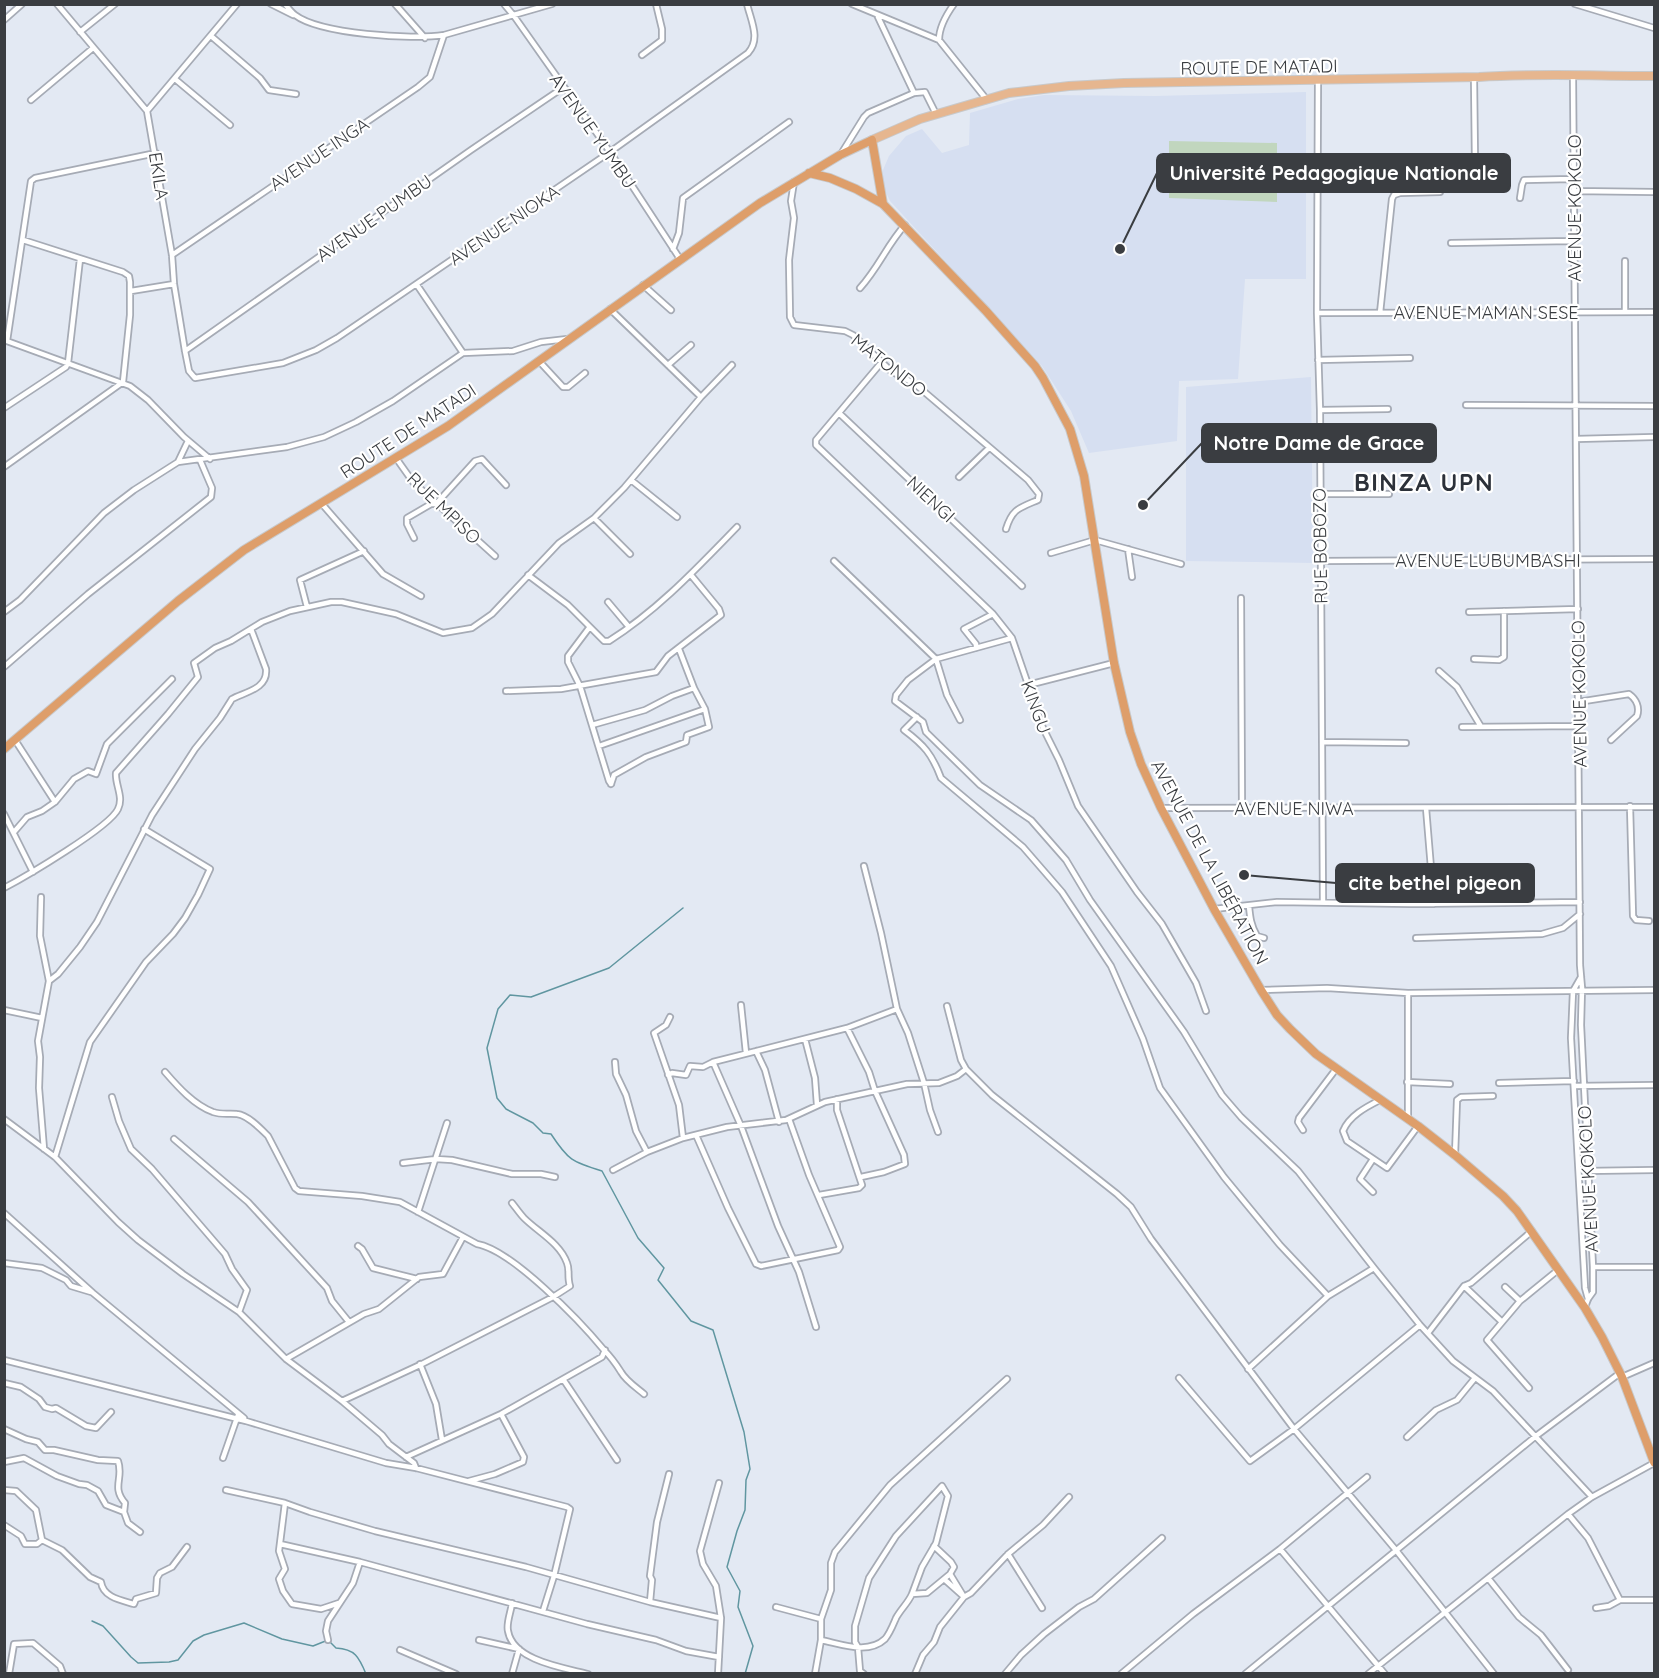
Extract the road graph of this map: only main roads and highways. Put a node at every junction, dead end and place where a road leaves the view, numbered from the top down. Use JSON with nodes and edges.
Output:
{"nodes":[{"id":1,"x":1654,"y":76,"type":"edge"},
{"id":2,"x":872,"y":140,"type":"junction"},
{"id":3,"x":809,"y":173,"type":"junction"},
{"id":4,"x":883,"y":204,"type":"junction"},
{"id":5,"x":4,"y":748,"type":"edge"},
{"id":6,"x":1654,"y":1463,"type":"edge"}],
"edges":[{"from":1,"to":2,"type":"main road","name":"ROUTE DE MATADI"},
{"from":2,"to":3,"type":"highway","name":"ROUTE DE MATADI"},
{"from":2,"to":4,"type":"highway"},
{"from":3,"to":4,"type":"highway","name":"AVENUE DE LA LIBÉRATION"},
{"from":3,"to":5,"type":"highway","name":"ROUTE DE MATADI"},
{"from":4,"to":6,"type":"highway","name":"AVENUE DE LA LIBÉRATION"}]}
